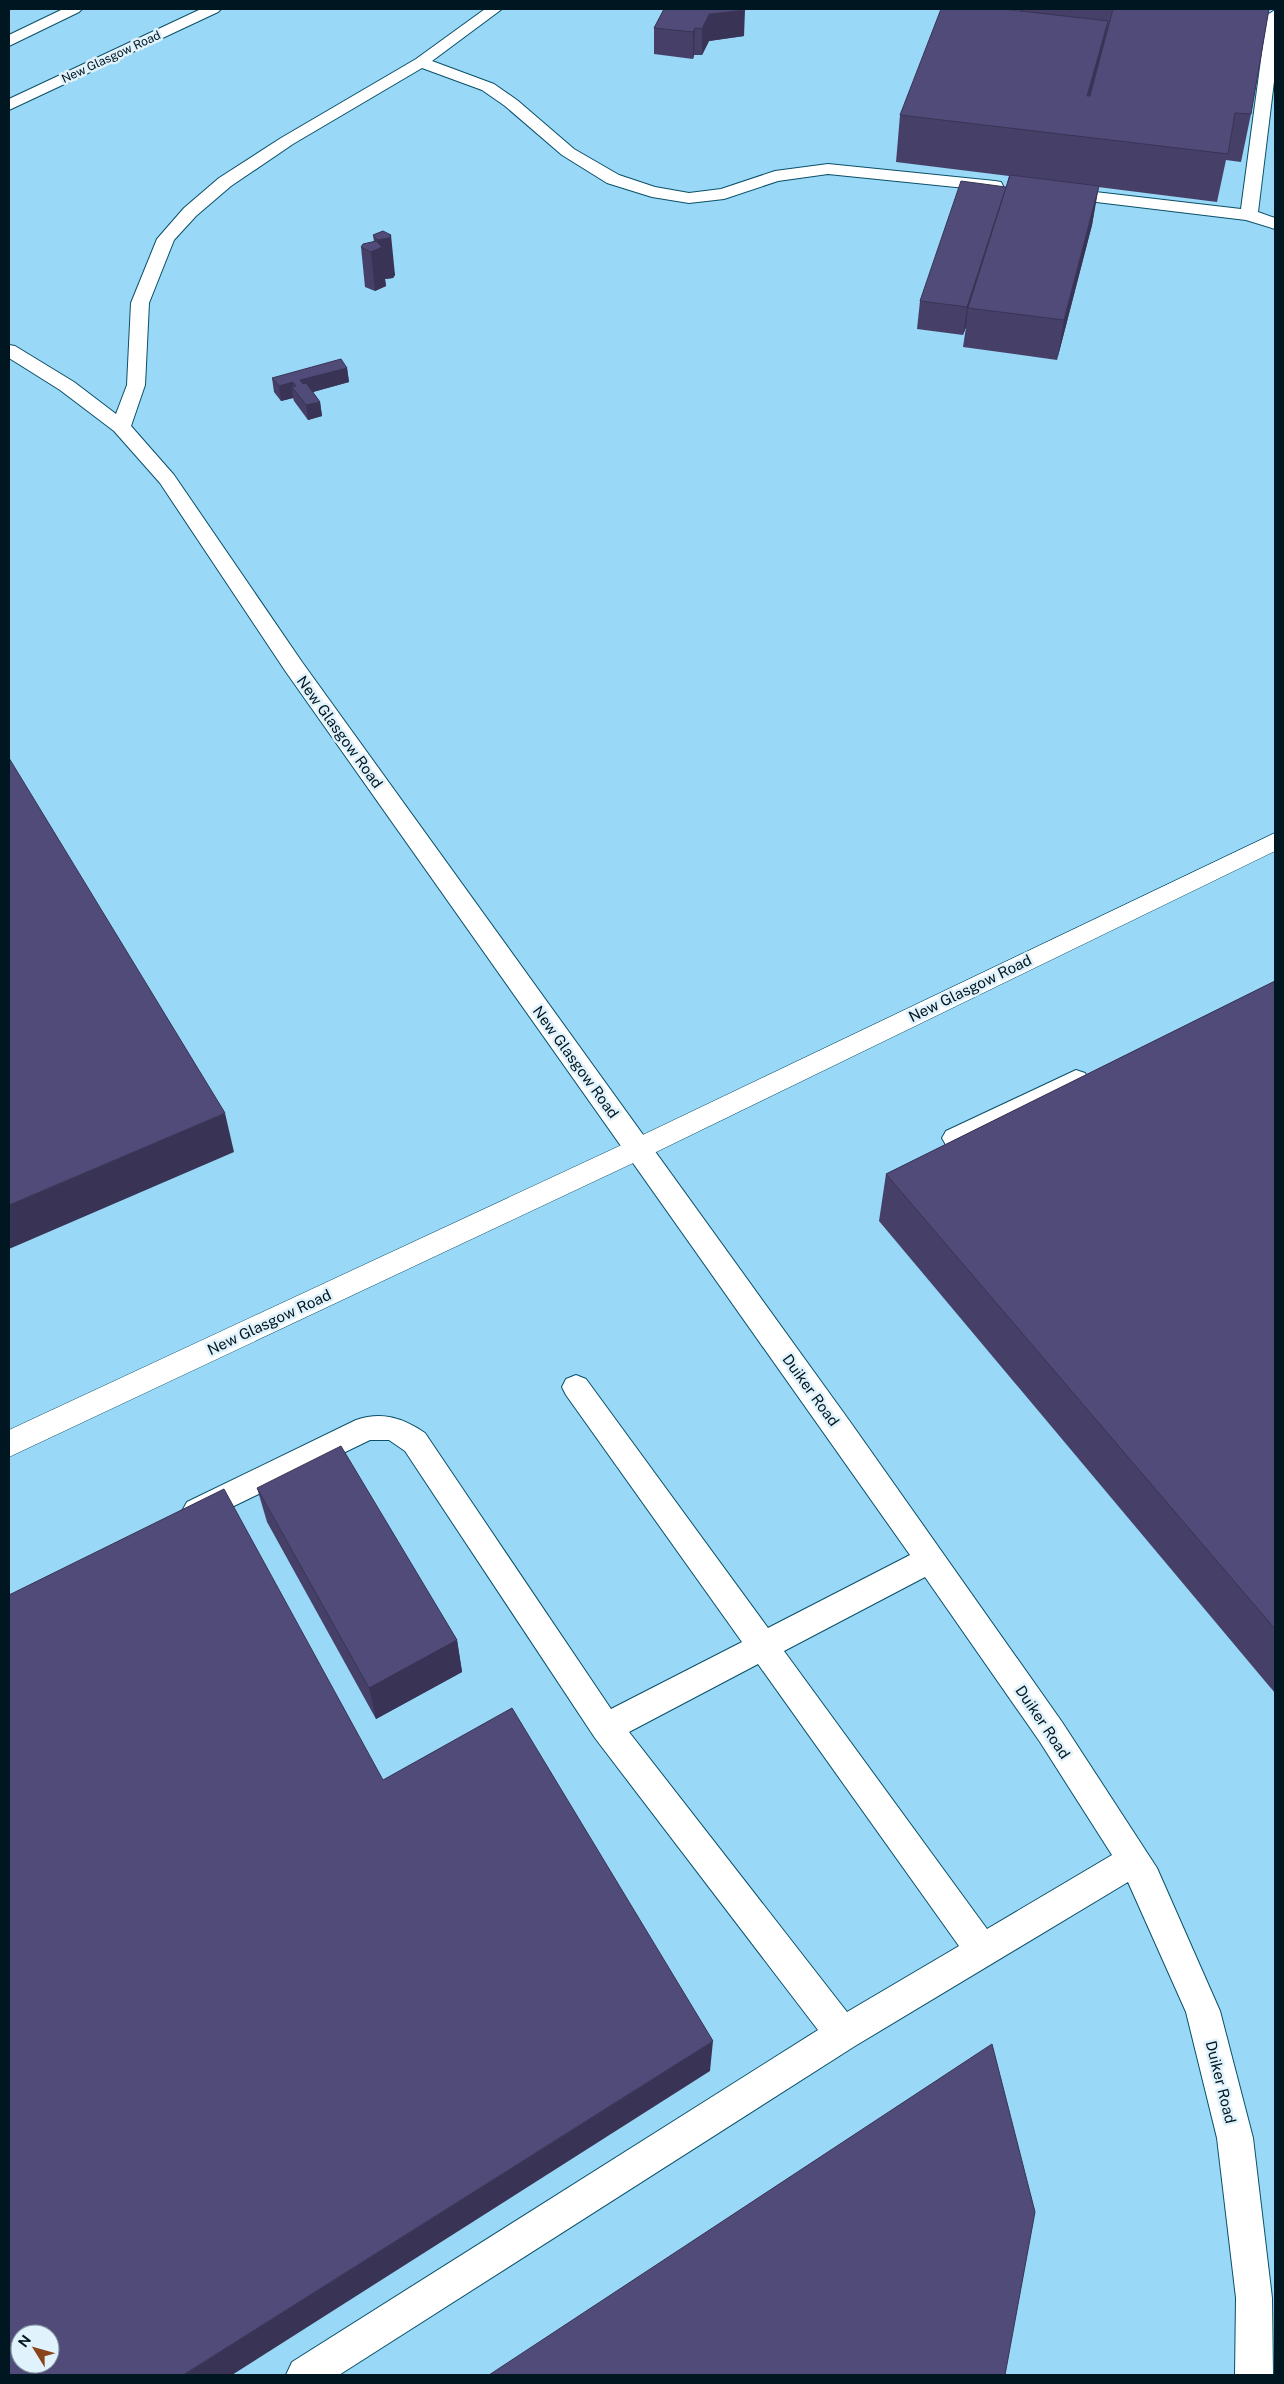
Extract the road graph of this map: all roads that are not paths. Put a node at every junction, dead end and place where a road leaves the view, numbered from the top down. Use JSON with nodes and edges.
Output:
{"nodes":[{"id":1,"x":74,"y":9,"type":"edge"},
{"id":2,"x":214,"y":9,"type":"edge"},
{"id":3,"x":494,"y":9,"type":"edge"},
{"id":4,"x":1275,"y":15,"type":"edge"},
{"id":5,"x":9,"y":41,"type":"edge"},
{"id":6,"x":421,"y":62,"type":"junction"},
{"id":7,"x":9,"y":105,"type":"edge"},
{"id":8,"x":1014,"y":188,"type":"edge"},
{"id":9,"x":1043,"y":192,"type":"edge"},
{"id":10,"x":1249,"y":215,"type":"junction"},
{"id":11,"x":1275,"y":224,"type":"edge"},
{"id":12,"x":9,"y":350,"type":"edge"},
{"id":13,"x":121,"y":427,"type":"junction"},
{"id":14,"x":1275,"y":841,"type":"edge"},
{"id":15,"x":1097,"y":1070,"type":"edge"},
{"id":16,"x":955,"y":1138,"type":"edge"},
{"id":17,"x":638,"y":1149,"type":"junction"},
{"id":18,"x":576,"y":1387,"type":"dead end"},
{"id":19,"x":9,"y":1444,"type":"edge"},
{"id":20,"x":170,"y":1524,"type":"edge"},
{"id":21,"x":930,"y":1559,"type":"junction"},
{"id":22,"x":762,"y":1646,"type":"junction"},
{"id":23,"x":606,"y":1728,"type":"junction"},
{"id":24,"x":1134,"y":1860,"type":"junction"},
{"id":25,"x":983,"y":1951,"type":"junction"},
{"id":26,"x":844,"y":2034,"type":"junction"},
{"id":27,"x":304,"y":2375,"type":"edge"},
{"id":28,"x":1254,"y":2375,"type":"edge"}],
"edges":[{"from":1,"to":5,"type":"lane"},
{"from":2,"to":7,"type":"lane","name":"New Glasgow Road"},
{"from":3,"to":6,"type":"lane"},
{"from":4,"to":10,"type":"lane"},
{"from":6,"to":8,"type":"lane"},
{"from":6,"to":13,"type":"lane"},
{"from":9,"to":10,"type":"lane"},
{"from":10,"to":11,"type":"lane"},
{"from":12,"to":13,"type":"lane","name":"New Glasgow Road"},
{"from":13,"to":17,"type":"lane","name":"New Glasgow Road"},
{"from":14,"to":17,"type":"street","name":"New Glasgow Road"},
{"from":15,"to":16,"type":"lane"},
{"from":17,"to":19,"type":"street","name":"New Glasgow Road"},
{"from":17,"to":21,"type":"lane","name":"Duiker Road"},
{"from":18,"to":22,"type":"lane"},
{"from":20,"to":23,"type":"lane"},
{"from":21,"to":22,"type":"lane"},
{"from":21,"to":24,"type":"lane","name":"Duiker Road"},
{"from":22,"to":23,"type":"lane"},
{"from":22,"to":25,"type":"lane"},
{"from":23,"to":26,"type":"lane"},
{"from":24,"to":25,"type":"lane"},
{"from":24,"to":28,"type":"lane","name":"Duiker Road"},
{"from":25,"to":26,"type":"lane"},
{"from":26,"to":27,"type":"lane"}]}
